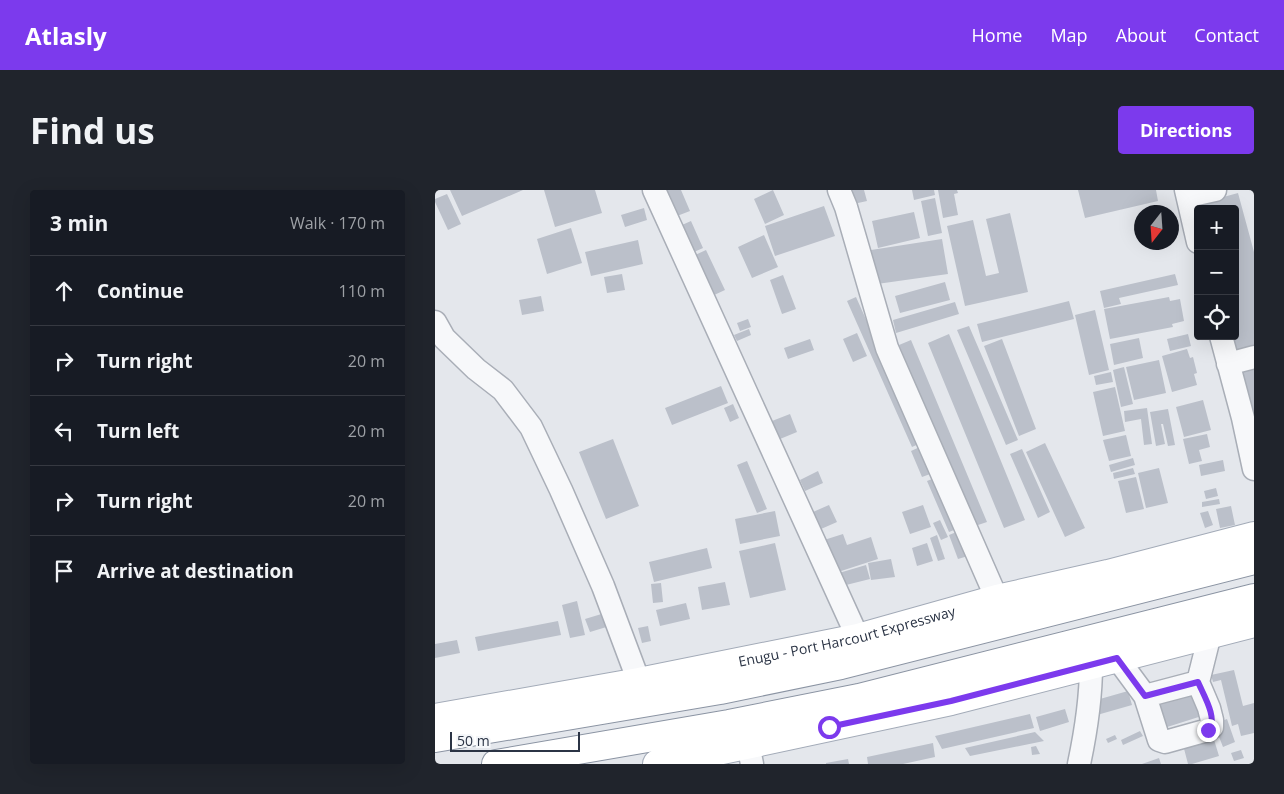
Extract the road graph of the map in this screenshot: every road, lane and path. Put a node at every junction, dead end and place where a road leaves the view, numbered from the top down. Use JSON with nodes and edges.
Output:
{"nodes":[{"id":1,"x":654,"y":190,"type":"edge"},
{"id":2,"x":839,"y":190,"type":"edge"},
{"id":3,"x":1215,"y":190,"type":"edge"},
{"id":4,"x":1187,"y":193,"type":"edge"},
{"id":5,"x":1194,"y":224,"type":"edge"},
{"id":6,"x":435,"y":322,"type":"edge"},
{"id":7,"x":1222,"y":340,"type":"edge"},
{"id":8,"x":1254,"y":357,"type":"edge"},
{"id":9,"x":1228,"y":364,"type":"junction"},
{"id":10,"x":1254,"y":469,"type":"edge"},
{"id":11,"x":1254,"y":536,"type":"edge"},
{"id":12,"x":1254,"y":560,"type":"edge"},
{"id":13,"x":1254,"y":598,"type":"edge"},
{"id":14,"x":997,"y":599,"type":"junction"},
{"id":15,"x":1254,"y":623,"type":"edge"},
{"id":16,"x":1210,"y":634,"type":"junction"},
{"id":17,"x":858,"y":638,"type":"junction"},
{"id":18,"x":1104,"y":662,"type":"junction"},
{"id":19,"x":639,"y":682,"type":"junction"},
{"id":20,"x":1198,"y":682,"type":"junction"},
{"id":21,"x":1145,"y":696,"type":"junction"},
{"id":22,"x":435,"y":718,"type":"edge"},
{"id":23,"x":435,"y":738,"type":"edge"},
{"id":24,"x":750,"y":754,"type":"edge"},
{"id":25,"x":496,"y":764,"type":"edge"},
{"id":26,"x":657,"y":764,"type":"edge"},
{"id":27,"x":1079,"y":764,"type":"edge"}],
"edges":[{"from":1,"to":17,"type":"street"},
{"from":2,"to":14,"type":"street"},
{"from":3,"to":4,"type":"street"},
{"from":4,"to":5,"type":"street"},
{"from":6,"to":19,"type":"street"},
{"from":7,"to":9,"type":"street"},
{"from":8,"to":9,"type":"street"},
{"from":9,"to":10,"type":"street"},
{"from":11,"to":14,"type":"main road","name":"Enugu - Port Harcourt Expressway"},
{"from":12,"to":23,"type":"main road","name":"Enugu - Port Harcourt Expressway"},
{"from":13,"to":25,"type":"main road"},
{"from":14,"to":17,"type":"main road","name":"Enugu - Port Harcourt Expressway"},
{"from":15,"to":16,"type":"main road"},
{"from":16,"to":18,"type":"main road"},
{"from":16,"to":20,"type":"street"},
{"from":17,"to":19,"type":"main road","name":"Enugu - Port Harcourt Expressway"},
{"from":18,"to":21,"type":"street"},
{"from":18,"to":24,"type":"main road"},
{"from":18,"to":27,"type":"street"},
{"from":19,"to":22,"type":"main road","name":"Enugu - Port Harcourt Expressway"},
{"from":20,"to":21,"type":"street"},
{"from":20,"to":21,"type":"street"},
{"from":24,"to":26,"type":"main road"}]}
